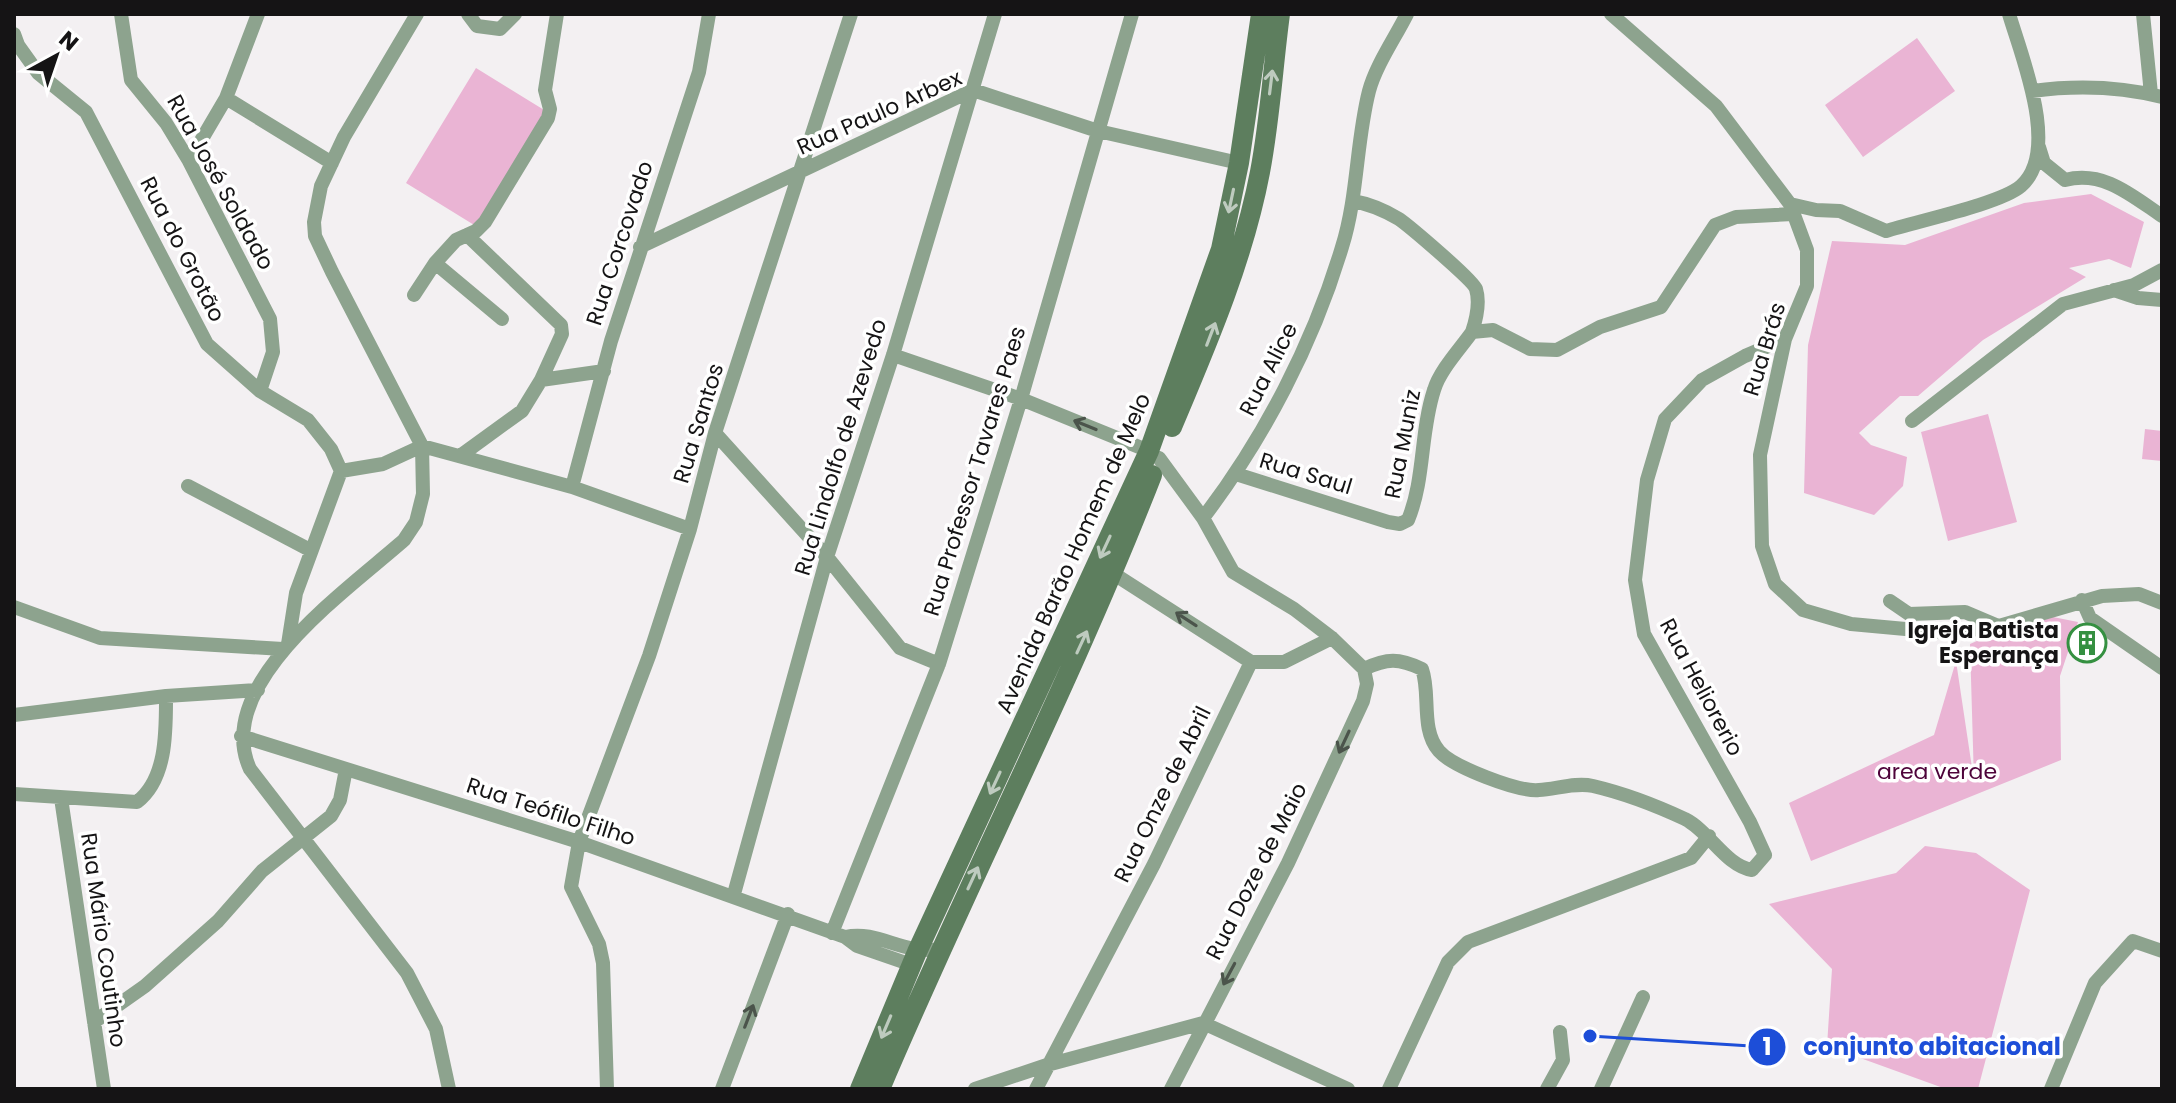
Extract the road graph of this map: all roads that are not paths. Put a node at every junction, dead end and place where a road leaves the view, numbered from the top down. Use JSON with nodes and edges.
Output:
{"nodes":[{"id":1,"x":121,"y":14,"type":"edge"},
{"id":2,"x":258,"y":14,"type":"edge"},
{"id":3,"x":416,"y":14,"type":"edge"},
{"id":4,"x":468,"y":14,"type":"edge"},
{"id":5,"x":515,"y":14,"type":"edge"},
{"id":6,"x":557,"y":14,"type":"edge"},
{"id":7,"x":709,"y":14,"type":"edge"},
{"id":8,"x":851,"y":14,"type":"edge"},
{"id":9,"x":995,"y":14,"type":"edge"},
{"id":10,"x":1132,"y":14,"type":"edge"},
{"id":11,"x":1261,"y":14,"type":"edge"},
{"id":12,"x":1280,"y":14,"type":"edge"},
{"id":13,"x":1407,"y":14,"type":"edge"},
{"id":14,"x":1611,"y":14,"type":"edge"},
{"id":15,"x":2009,"y":14,"type":"edge"},
{"id":16,"x":2143,"y":14,"type":"edge"},
{"id":17,"x":14,"y":34,"type":"edge"},
{"id":18,"x":973,"y":90,"type":"junction"},
{"id":19,"x":2032,"y":91,"type":"junction"},
{"id":20,"x":2156,"y":95,"type":"edge"},
{"id":21,"x":226,"y":98,"type":"junction"},
{"id":22,"x":1098,"y":131,"type":"junction"},
{"id":23,"x":2039,"y":146,"type":"junction"},
{"id":24,"x":189,"y":161,"type":"junction"},
{"id":25,"x":332,"y":163,"type":"junction"},
{"id":26,"x":1239,"y":163,"type":"junction"},
{"id":27,"x":802,"y":171,"type":"junction"},
{"id":28,"x":1353,"y":201,"type":"junction"},
{"id":29,"x":1792,"y":209,"type":"junction"},
{"id":30,"x":2162,"y":216,"type":"edge"},
{"id":31,"x":467,"y":235,"type":"junction"},
{"id":32,"x":640,"y":247,"type":"junction"},
{"id":33,"x":435,"y":263,"type":"junction"},
{"id":34,"x":2162,"y":270,"type":"edge"},
{"id":35,"x":2114,"y":290,"type":"junction"},
{"id":36,"x":414,"y":295,"type":"dead end"},
{"id":37,"x":2162,"y":300,"type":"edge"},
{"id":38,"x":502,"y":319,"type":"dead end"},
{"id":39,"x":1472,"y":332,"type":"junction"},
{"id":40,"x":1785,"y":339,"type":"junction"},
{"id":41,"x":893,"y":355,"type":"junction"},
{"id":42,"x":604,"y":371,"type":"junction"},
{"id":43,"x":541,"y":380,"type":"junction"},
{"id":44,"x":260,"y":391,"type":"junction"},
{"id":45,"x":1021,"y":399,"type":"junction"},
{"id":46,"x":1912,"y":421,"type":"dead end"},
{"id":47,"x":715,"y":433,"type":"junction"},
{"id":48,"x":422,"y":446,"type":"junction"},
{"id":49,"x":1154,"y":454,"type":"junction"},
{"id":50,"x":460,"y":456,"type":"junction"},
{"id":51,"x":341,"y":471,"type":"junction"},
{"id":52,"x":1236,"y":474,"type":"junction"},
{"id":53,"x":188,"y":486,"type":"dead end"},
{"id":54,"x":572,"y":487,"type":"junction"},
{"id":55,"x":1203,"y":518,"type":"junction"},
{"id":56,"x":1408,"y":520,"type":"joint"},
{"id":57,"x":690,"y":529,"type":"junction"},
{"id":58,"x":310,"y":550,"type":"junction"},
{"id":59,"x":827,"y":557,"type":"junction"},
{"id":60,"x":1114,"y":574,"type":"junction"},
{"id":61,"x":2082,"y":600,"type":"junction"},
{"id":62,"x":1890,"y":601,"type":"dead end"},
{"id":63,"x":2162,"y":603,"type":"edge"},
{"id":64,"x":14,"y":607,"type":"edge"},
{"id":65,"x":1999,"y":626,"type":"junction"},
{"id":66,"x":1332,"y":638,"type":"junction"},
{"id":67,"x":285,"y":646,"type":"junction"},
{"id":68,"x":1251,"y":662,"type":"junction"},
{"id":69,"x":939,"y":664,"type":"junction"},
{"id":70,"x":2162,"y":668,"type":"edge"},
{"id":71,"x":1364,"y":669,"type":"junction"},
{"id":72,"x":258,"y":690,"type":"junction"},
{"id":73,"x":166,"y":696,"type":"junction"},
{"id":74,"x":14,"y":715,"type":"edge"},
{"id":75,"x":241,"y":736,"type":"junction"},
{"id":76,"x":346,"y":769,"type":"junction"},
{"id":77,"x":14,"y":794,"type":"edge"},
{"id":78,"x":61,"y":798,"type":"junction"},
{"id":79,"x":1709,"y":836,"type":"junction"},
{"id":80,"x":301,"y":839,"type":"junction"},
{"id":81,"x":579,"y":842,"type":"junction"},
{"id":82,"x":734,"y":894,"type":"junction"},
{"id":83,"x":788,"y":914,"type":"junction"},
{"id":84,"x":838,"y":935,"type":"junction"},
{"id":85,"x":940,"y":949,"type":"junction"},
{"id":86,"x":2162,"y":951,"type":"edge"},
{"id":87,"x":914,"y":959,"type":"junction"},
{"id":88,"x":1643,"y":997,"type":"dead end"},
{"id":89,"x":94,"y":1022,"type":"junction"},
{"id":90,"x":1203,"y":1023,"type":"junction"},
{"id":91,"x":1560,"y":1032,"type":"dead end"},
{"id":92,"x":1047,"y":1065,"type":"junction"},
{"id":93,"x":104,"y":1089,"type":"edge"},
{"id":94,"x":449,"y":1089,"type":"edge"},
{"id":95,"x":607,"y":1089,"type":"edge"},
{"id":96,"x":722,"y":1089,"type":"edge"},
{"id":97,"x":860,"y":1089,"type":"edge"},
{"id":98,"x":880,"y":1089,"type":"edge"},
{"id":99,"x":975,"y":1089,"type":"edge"},
{"id":100,"x":1036,"y":1089,"type":"edge"},
{"id":101,"x":1171,"y":1089,"type":"edge"},
{"id":102,"x":1348,"y":1089,"type":"edge"},
{"id":103,"x":1389,"y":1089,"type":"edge"},
{"id":104,"x":1547,"y":1089,"type":"edge"},
{"id":105,"x":1601,"y":1089,"type":"edge"},
{"id":106,"x":2051,"y":1089,"type":"edge"}],
"edges":[{"from":1,"to":24,"type":"street","name":"Rua José Soldado"},
{"from":2,"to":21,"type":"street"},
{"from":3,"to":25,"type":"street"},
{"from":4,"to":5,"type":"street"},
{"from":6,"to":31,"type":"street"},
{"from":7,"to":32,"type":"street","name":"Rua Corcovado"},
{"from":8,"to":27,"type":"street","name":"Rua Santos"},
{"from":9,"to":18,"type":"street","name":"Rua Lindolfo de Azevedo"},
{"from":10,"to":22,"type":"street","name":"Rua Professor Tavares Paes"},
{"from":11,"to":26,"type":"main road","name":"Avenida Barão Homem de Melo"},
{"from":49,"to":12,"type":"main road","name":"Avenida Barão Homem de Melo","one_way":true},
{"from":13,"to":28,"type":"street","name":"Rua Alice"},
{"from":14,"to":29,"type":"street","name":"Rua Brás"},
{"from":15,"to":19,"type":"street"},
{"from":16,"to":20,"type":"street"},
{"from":17,"to":44,"type":"street","name":"Rua do Grotão"},
{"from":18,"to":22,"type":"street","name":"Rua Paulo Arbex"},
{"from":18,"to":27,"type":"street","name":"Rua Paulo Arbex"},
{"from":18,"to":41,"type":"street","name":"Rua Lindolfo de Azevedo"},
{"from":19,"to":20,"type":"street"},
{"from":19,"to":23,"type":"street"},
{"from":21,"to":24,"type":"street"},
{"from":21,"to":25,"type":"street"},
{"from":22,"to":26,"type":"street","name":"Rua Paulo Arbex"},
{"from":22,"to":45,"type":"street","name":"Rua Professor Tavares Paes"},
{"from":23,"to":29,"type":"street"},
{"from":23,"to":30,"type":"street"},
{"from":24,"to":44,"type":"street","name":"Rua José Soldado"},
{"from":25,"to":48,"type":"street"},
{"from":26,"to":49,"type":"main road","name":"Avenida Barão Homem de Melo","one_way":true},
{"from":27,"to":32,"type":"street","name":"Rua Paulo Arbex"},
{"from":27,"to":47,"type":"street","name":"Rua Santos"},
{"from":28,"to":39,"type":"street"},
{"from":28,"to":52,"type":"street","name":"Rua Alice"},
{"from":29,"to":39,"type":"street"},
{"from":29,"to":40,"type":"street","name":"Rua Brás"},
{"from":31,"to":33,"type":"street"},
{"from":31,"to":43,"type":"street"},
{"from":32,"to":42,"type":"street","name":"Rua Corcovado"},
{"from":33,"to":36,"type":"street"},
{"from":33,"to":38,"type":"street"},
{"from":34,"to":35,"type":"street"},
{"from":35,"to":37,"type":"street"},
{"from":35,"to":46,"type":"street"},
{"from":39,"to":56,"type":"street","name":"Rua Muniz"},
{"from":40,"to":65,"type":"street","name":"Rua Brás"},
{"from":40,"to":79,"type":"street","name":"Rua Heliorerio"},
{"from":41,"to":45,"type":"street"},
{"from":41,"to":59,"type":"street","name":"Rua Lindolfo de Azevedo"},
{"from":42,"to":43,"type":"street"},
{"from":42,"to":54,"type":"street","name":"Rua Corcovado"},
{"from":43,"to":50,"type":"street"},
{"from":44,"to":51,"type":"street","name":"Rua do Grotão"},
{"from":49,"to":45,"type":"street","one_way":true},
{"from":45,"to":69,"type":"street","name":"Rua Professor Tavares Paes"},
{"from":47,"to":57,"type":"street","name":"Rua Santos"},
{"from":47,"to":59,"type":"street"},
{"from":48,"to":50,"type":"street"},
{"from":48,"to":51,"type":"street"},
{"from":48,"to":67,"type":"street"},
{"from":49,"to":55,"type":"street"},
{"from":49,"to":60,"type":"main road","name":"Avenida Barão Homem de Melo"},
{"from":49,"to":87,"type":"main road","name":"Avenida Barão Homem de Melo","one_way":true},
{"from":50,"to":54,"type":"street"},
{"from":51,"to":58,"type":"street"},
{"from":52,"to":55,"type":"street","name":"Rua Alice"},
{"from":52,"to":56,"type":"street","name":"Rua Saul"},
{"from":53,"to":58,"type":"street"},
{"from":54,"to":57,"type":"street"},
{"from":55,"to":66,"type":"street"},
{"from":57,"to":81,"type":"street","name":"Rua Santos"},
{"from":58,"to":67,"type":"street"},
{"from":59,"to":69,"type":"street"},
{"from":59,"to":82,"type":"street","name":"Rua Lindolfo de Azevedo"},
{"from":68,"to":60,"type":"street","one_way":true},
{"from":85,"to":60,"type":"main road","name":"Avenida Barão Homem de Melo","one_way":true},
{"from":61,"to":63,"type":"street","name":"Rua Brás"},
{"from":61,"to":65,"type":"street","name":"Rua Brás"},
{"from":61,"to":70,"type":"street"},
{"from":62,"to":65,"type":"street"},
{"from":64,"to":67,"type":"street"},
{"from":66,"to":68,"type":"street"},
{"from":66,"to":71,"type":"street"},
{"from":67,"to":72,"type":"street"},
{"from":68,"to":92,"type":"street","name":"Rua Onze de Abril"},
{"from":69,"to":84,"type":"street","name":"Rua Professor Tavares Paes"},
{"from":71,"to":79,"type":"street"},
{"from":71,"to":90,"type":"street","name":"Rua Doze de Maio","one_way":true},
{"from":72,"to":73,"type":"street"},
{"from":72,"to":75,"type":"street"},
{"from":73,"to":74,"type":"street"},
{"from":73,"to":78,"type":"street"},
{"from":75,"to":76,"type":"street","name":"Rua Teófilo Filho"},
{"from":75,"to":80,"type":"street"},
{"from":76,"to":80,"type":"street"},
{"from":76,"to":81,"type":"street","name":"Rua Teófilo Filho"},
{"from":77,"to":78,"type":"street"},
{"from":78,"to":89,"type":"street","name":"Rua Mário Coutinho"},
{"from":79,"to":103,"type":"street"},
{"from":80,"to":89,"type":"street"},
{"from":80,"to":94,"type":"street"},
{"from":81,"to":82,"type":"street","name":"Rua Teófilo Filho"},
{"from":81,"to":95,"type":"street","name":"Rua Santos"},
{"from":82,"to":83,"type":"street","name":"Rua Teófilo Filho"},
{"from":83,"to":84,"type":"street","name":"Rua Teófilo Filho"},
{"from":96,"to":83,"type":"street","one_way":true},
{"from":84,"to":87,"type":"street","name":"Rua Teófilo Filho"},
{"from":85,"to":87,"type":"street"},
{"from":85,"to":98,"type":"main road","name":"Avenida Barão Homem de Melo"},
{"from":86,"to":106,"type":"street"},
{"from":87,"to":97,"type":"main road","name":"Avenida Barão Homem de Melo","one_way":true},
{"from":88,"to":105,"type":"street"},
{"from":89,"to":93,"type":"street","name":"Rua Mário Coutinho"},
{"from":90,"to":92,"type":"street"},
{"from":90,"to":101,"type":"street","name":"Rua Doze de Maio"},
{"from":90,"to":102,"type":"street"},
{"from":91,"to":104,"type":"street"},
{"from":92,"to":99,"type":"street"},
{"from":92,"to":100,"type":"street","name":"Rua Onze de Abril"}]}
